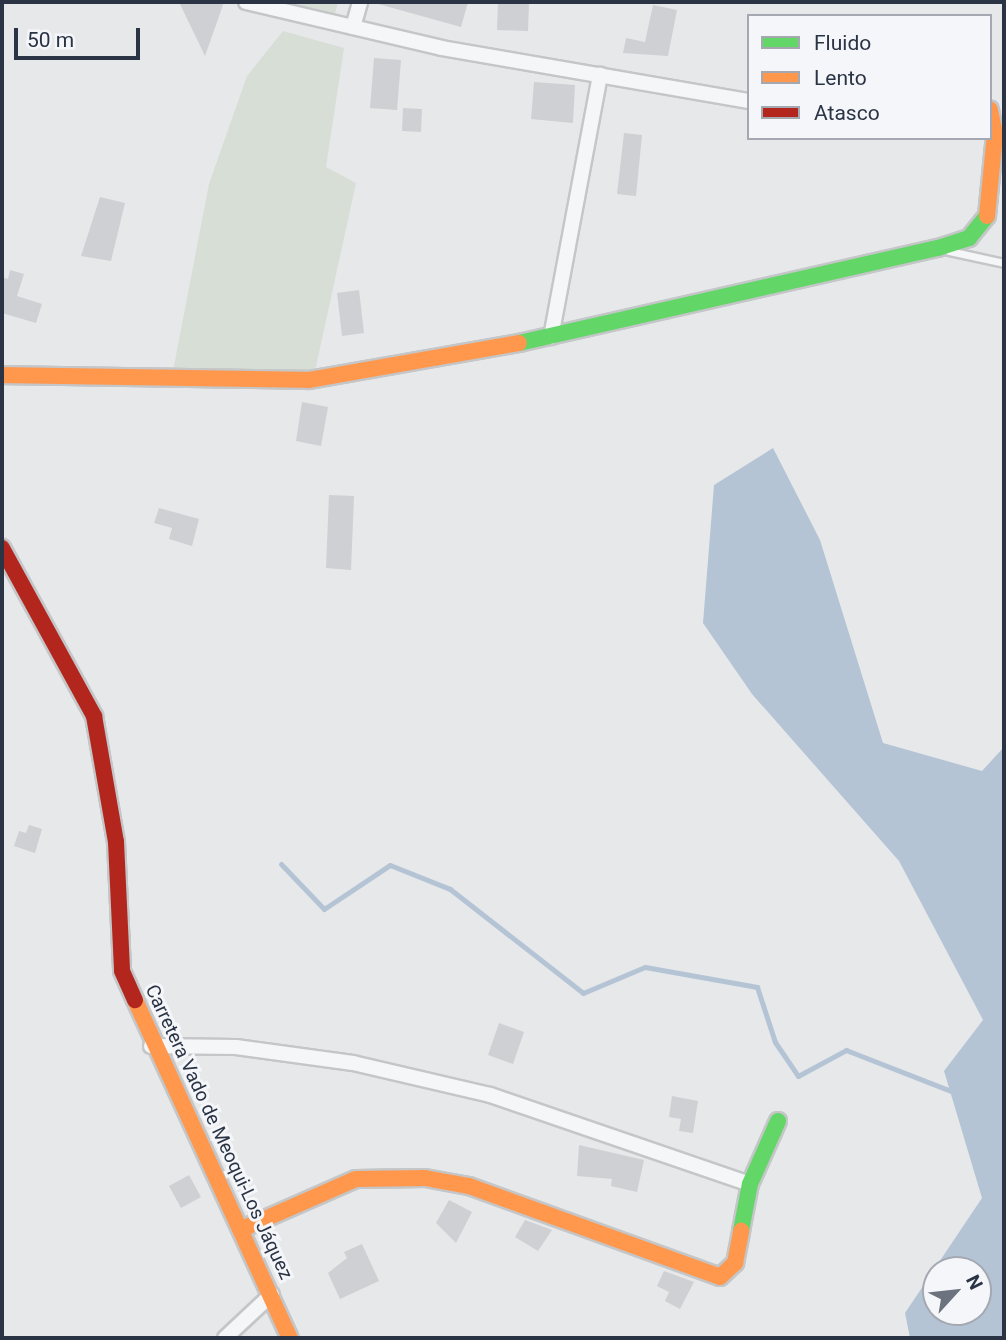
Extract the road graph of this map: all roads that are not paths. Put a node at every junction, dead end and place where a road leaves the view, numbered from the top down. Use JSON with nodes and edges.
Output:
{"nodes":[{"id":1,"x":246,"y":2,"type":"edge"},
{"id":2,"x":360,"y":2,"type":"edge"},
{"id":3,"x":353,"y":27,"type":"junction"},
{"id":4,"x":600,"y":75,"type":"junction"},
{"id":5,"x":747,"y":101,"type":"edge"},
{"id":6,"x":992,"y":120,"type":"edge"},
{"id":7,"x":938,"y":248,"type":"junction"},
{"id":8,"x":1004,"y":262,"type":"edge"},
{"id":9,"x":551,"y":337,"type":"junction"},
{"id":10,"x":2,"y":375,"type":"edge"},
{"id":11,"x":2,"y":548,"type":"edge"},
{"id":12,"x":151,"y":1046,"type":"junction"},
{"id":13,"x":778,"y":1121,"type":"dead end"},
{"id":14,"x":750,"y":1184,"type":"junction"},
{"id":15,"x":242,"y":1229,"type":"junction"},
{"id":16,"x":272,"y":1294,"type":"junction"},
{"id":17,"x":225,"y":1338,"type":"edge"},
{"id":18,"x":290,"y":1338,"type":"edge"}],
"edges":[{"from":1,"to":3,"type":"street"},
{"from":2,"to":3,"type":"street"},
{"from":3,"to":4,"type":"street"},
{"from":4,"to":5,"type":"street"},
{"from":4,"to":9,"type":"street"},
{"from":6,"to":7,"type":"street"},
{"from":7,"to":8,"type":"lane"},
{"from":7,"to":9,"type":"street"},
{"from":9,"to":10,"type":"street"},
{"from":11,"to":12,"type":"street","name":"Carretera Vado de Meoqui-Los Jáquez"},
{"from":12,"to":14,"type":"street"},
{"from":12,"to":15,"type":"street","name":"Carretera Vado de Meoqui-Los Jáquez"},
{"from":13,"to":14,"type":"street"},
{"from":14,"to":15,"type":"street"},
{"from":15,"to":16,"type":"street","name":"Carretera Vado de Meoqui-Los Jáquez"},
{"from":16,"to":17,"type":"street"},
{"from":16,"to":18,"type":"street","name":"Carretera Vado de Meoqui-Los Jáquez"}]}
